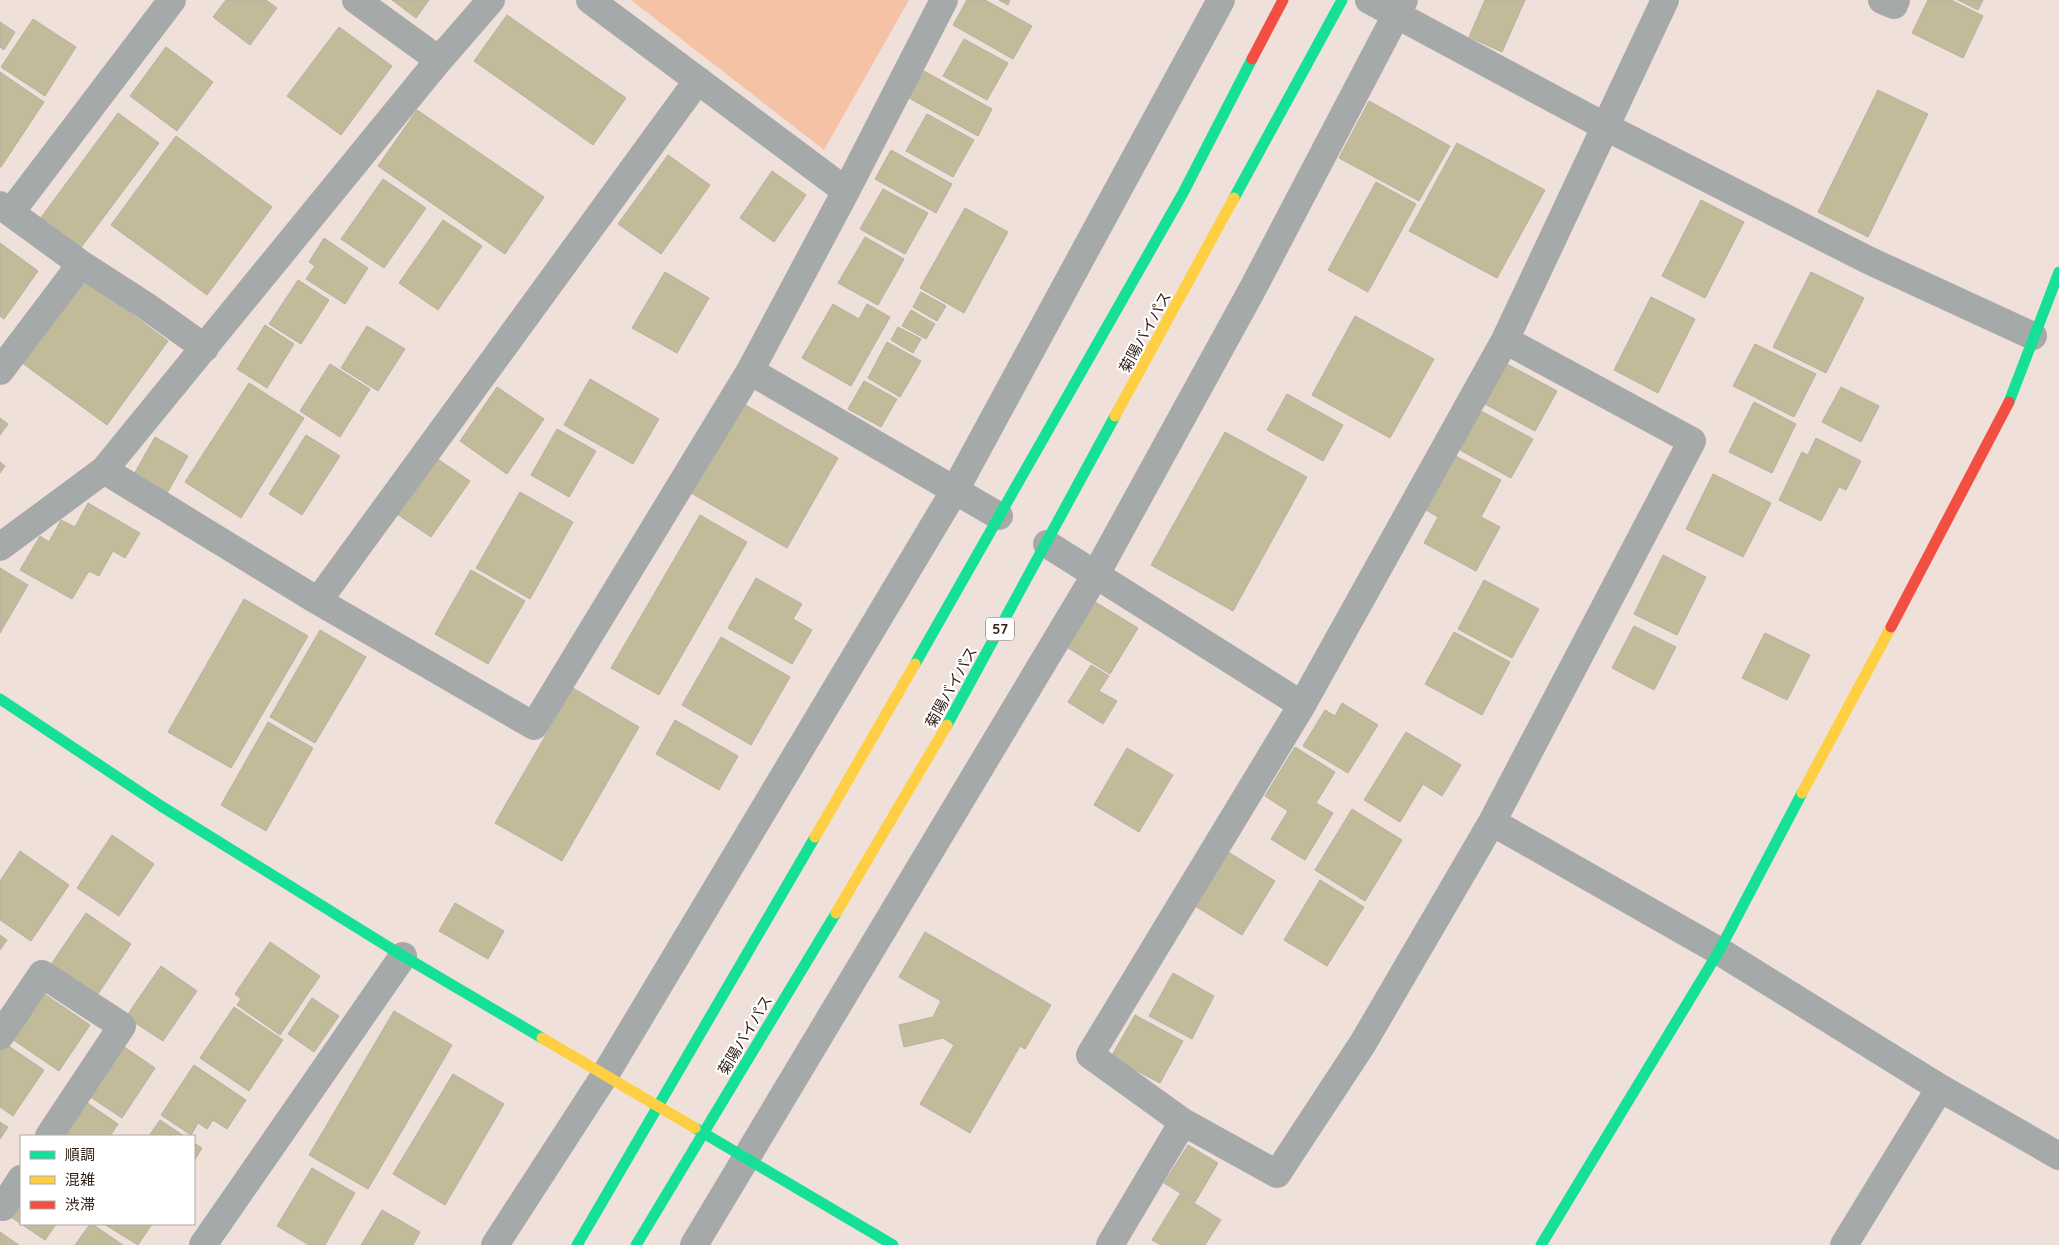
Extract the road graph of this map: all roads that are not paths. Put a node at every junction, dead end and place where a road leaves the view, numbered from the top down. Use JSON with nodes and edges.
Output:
{"nodes":[{"id":1,"x":172,"y":0,"type":"edge"},
{"id":2,"x":356,"y":0,"type":"edge"},
{"id":3,"x":492,"y":0,"type":"edge"},
{"id":4,"x":590,"y":0,"type":"edge"},
{"id":5,"x":944,"y":0,"type":"edge"},
{"id":6,"x":1221,"y":0,"type":"edge"},
{"id":7,"x":1283,"y":0,"type":"edge"},
{"id":8,"x":1342,"y":0,"type":"edge"},
{"id":9,"x":1369,"y":0,"type":"edge"},
{"id":10,"x":1665,"y":0,"type":"edge"},
{"id":11,"x":1882,"y":0,"type":"edge"},
{"id":12,"x":1896,"y":0,"type":"edge"},
{"id":13,"x":1400,"y":7,"type":"edge"},
{"id":14,"x":439,"y":60,"type":"junction"},
{"id":15,"x":698,"y":80,"type":"junction"},
{"id":16,"x":1606,"y":127,"type":"junction"},
{"id":17,"x":846,"y":191,"type":"junction"},
{"id":18,"x":6,"y":208,"type":"edge"},
{"id":19,"x":81,"y":264,"type":"junction"},
{"id":20,"x":2059,"y":272,"type":"edge"},
{"id":21,"x":2033,"y":336,"type":"junction"},
{"id":22,"x":1505,"y":340,"type":"junction"},
{"id":23,"x":206,"y":348,"type":"junction"},
{"id":24,"x":0,"y":370,"type":"edge"},
{"id":25,"x":750,"y":370,"type":"junction"},
{"id":26,"x":104,"y":470,"type":"junction"},
{"id":27,"x":955,"y":490,"type":"junction"},
{"id":28,"x":999,"y":516,"type":"junction"},
{"id":29,"x":1047,"y":544,"type":"junction"},
{"id":30,"x":0,"y":547,"type":"edge"},
{"id":31,"x":1096,"y":574,"type":"junction"},
{"id":32,"x":318,"y":601,"type":"junction"},
{"id":33,"x":0,"y":699,"type":"edge"},
{"id":34,"x":1302,"y":705,"type":"junction"},
{"id":35,"x":1492,"y":822,"type":"junction"},
{"id":36,"x":1720,"y":951,"type":"junction"},
{"id":37,"x":403,"y":956,"type":"junction"},
{"id":38,"x":0,"y":1036,"type":"edge"},
{"id":39,"x":605,"y":1075,"type":"junction"},
{"id":40,"x":1940,"y":1088,"type":"junction"},
{"id":41,"x":658,"y":1106,"type":"junction"},
{"id":42,"x":1183,"y":1122,"type":"junction"},
{"id":43,"x":704,"y":1133,"type":"junction"},
{"id":44,"x":50,"y":1135,"type":"edge"},
{"id":45,"x":2059,"y":1156,"type":"edge"},
{"id":46,"x":745,"y":1159,"type":"junction"},
{"id":47,"x":20,"y":1181,"type":"edge"},
{"id":48,"x":0,"y":1206,"type":"edge"},
{"id":49,"x":203,"y":1245,"type":"edge"},
{"id":50,"x":495,"y":1245,"type":"edge"},
{"id":51,"x":577,"y":1245,"type":"edge"},
{"id":52,"x":636,"y":1245,"type":"edge"},
{"id":53,"x":694,"y":1245,"type":"edge"},
{"id":54,"x":892,"y":1245,"type":"edge"},
{"id":55,"x":1110,"y":1245,"type":"edge"},
{"id":56,"x":1541,"y":1245,"type":"edge"},
{"id":57,"x":1844,"y":1245,"type":"edge"}],
"edges":[{"from":1,"to":18,"type":"street"},
{"from":2,"to":14,"type":"street"},
{"from":3,"to":14,"type":"street"},
{"from":4,"to":15,"type":"street"},
{"from":5,"to":17,"type":"street"},
{"from":6,"to":27,"type":"street"},
{"from":7,"to":28,"type":"main road"},
{"from":8,"to":29,"type":"main road","name":"菊陽バイパス","number":"57"},
{"from":9,"to":13,"type":"street"},
{"from":10,"to":16,"type":"street"},
{"from":11,"to":12,"type":"street"},
{"from":13,"to":16,"type":"street"},
{"from":13,"to":31,"type":"street"},
{"from":14,"to":23,"type":"street"},
{"from":15,"to":17,"type":"street"},
{"from":15,"to":32,"type":"street"},
{"from":16,"to":21,"type":"street"},
{"from":16,"to":22,"type":"street"},
{"from":17,"to":25,"type":"street"},
{"from":18,"to":19,"type":"street"},
{"from":19,"to":23,"type":"street"},
{"from":19,"to":24,"type":"street"},
{"from":20,"to":21,"type":"main road"},
{"from":21,"to":36,"type":"main road"},
{"from":22,"to":34,"type":"street"},
{"from":22,"to":35,"type":"street"},
{"from":23,"to":26,"type":"street"},
{"from":25,"to":27,"type":"street"},
{"from":25,"to":32,"type":"street"},
{"from":26,"to":30,"type":"street"},
{"from":26,"to":32,"type":"street"},
{"from":27,"to":28,"type":"street"},
{"from":27,"to":39,"type":"street"},
{"from":28,"to":41,"type":"main road"},
{"from":29,"to":31,"type":"street"},
{"from":29,"to":43,"type":"main road","name":"菊陽バイパス","number":"57"},
{"from":31,"to":34,"type":"street"},
{"from":31,"to":46,"type":"street"},
{"from":33,"to":37,"type":"main road"},
{"from":34,"to":42,"type":"street"},
{"from":35,"to":36,"type":"street"},
{"from":35,"to":42,"type":"street"},
{"from":36,"to":40,"type":"street"},
{"from":36,"to":56,"type":"main road"},
{"from":37,"to":39,"type":"main road"},
{"from":37,"to":49,"type":"street"},
{"from":38,"to":44,"type":"street"},
{"from":39,"to":41,"type":"main road"},
{"from":39,"to":50,"type":"street"},
{"from":40,"to":45,"type":"street"},
{"from":40,"to":57,"type":"street"},
{"from":41,"to":43,"type":"main road"},
{"from":41,"to":51,"type":"main road"},
{"from":42,"to":55,"type":"street"},
{"from":43,"to":46,"type":"main road"},
{"from":43,"to":52,"type":"main road","name":"菊陽バイパス","number":"57"},
{"from":46,"to":53,"type":"street"},
{"from":46,"to":54,"type":"main road"},
{"from":47,"to":48,"type":"street"}]}
